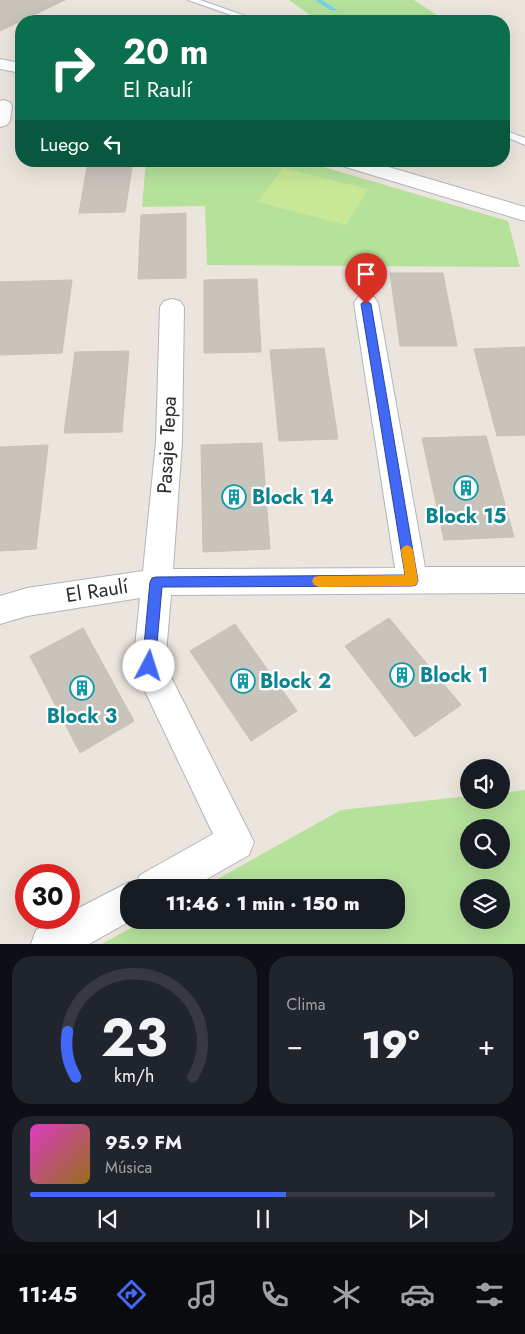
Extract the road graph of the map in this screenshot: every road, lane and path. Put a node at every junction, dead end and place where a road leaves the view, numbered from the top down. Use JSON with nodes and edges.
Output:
{"nodes":[{"id":1,"x":192,"y":0,"type":"edge"},
{"id":2,"x":238,"y":15,"type":"edge"},
{"id":3,"x":0,"y":64,"type":"edge"},
{"id":4,"x":15,"y":67,"type":"edge"},
{"id":5,"x":510,"y":136,"type":"edge"},
{"id":6,"x":525,"y":142,"type":"edge"},
{"id":7,"x":366,"y":167,"type":"edge"},
{"id":8,"x":525,"y":214,"type":"edge"},
{"id":9,"x":366,"y":304,"type":"dead end"},
{"id":10,"x":172,"y":307,"type":"dead end"},
{"id":11,"x":525,"y":580,"type":"edge"},
{"id":12,"x":412,"y":581,"type":"junction"},
{"id":13,"x":156,"y":582,"type":"junction"},
{"id":14,"x":0,"y":610,"type":"edge"},
{"id":15,"x":169,"y":879,"type":"edge"},
{"id":16,"x":120,"y":906,"type":"edge"},
{"id":17,"x":50,"y":944,"type":"edge"}],
"edges":[{"from":1,"to":2,"type":"lane"},
{"from":3,"to":4,"type":"street"},
{"from":5,"to":6,"type":"lane"},
{"from":7,"to":8,"type":"street"},
{"from":9,"to":12,"type":"street"},
{"from":10,"to":13,"type":"street","name":"Pasaje Tepa"},
{"from":11,"to":12,"type":"street","name":"El Raulí"},
{"from":12,"to":13,"type":"street","name":"El Raulí"},
{"from":13,"to":14,"type":"street","name":"El Raulí"},
{"from":13,"to":15,"type":"street","name":"Pasaje Tepa"},
{"from":16,"to":17,"type":"street"}]}
